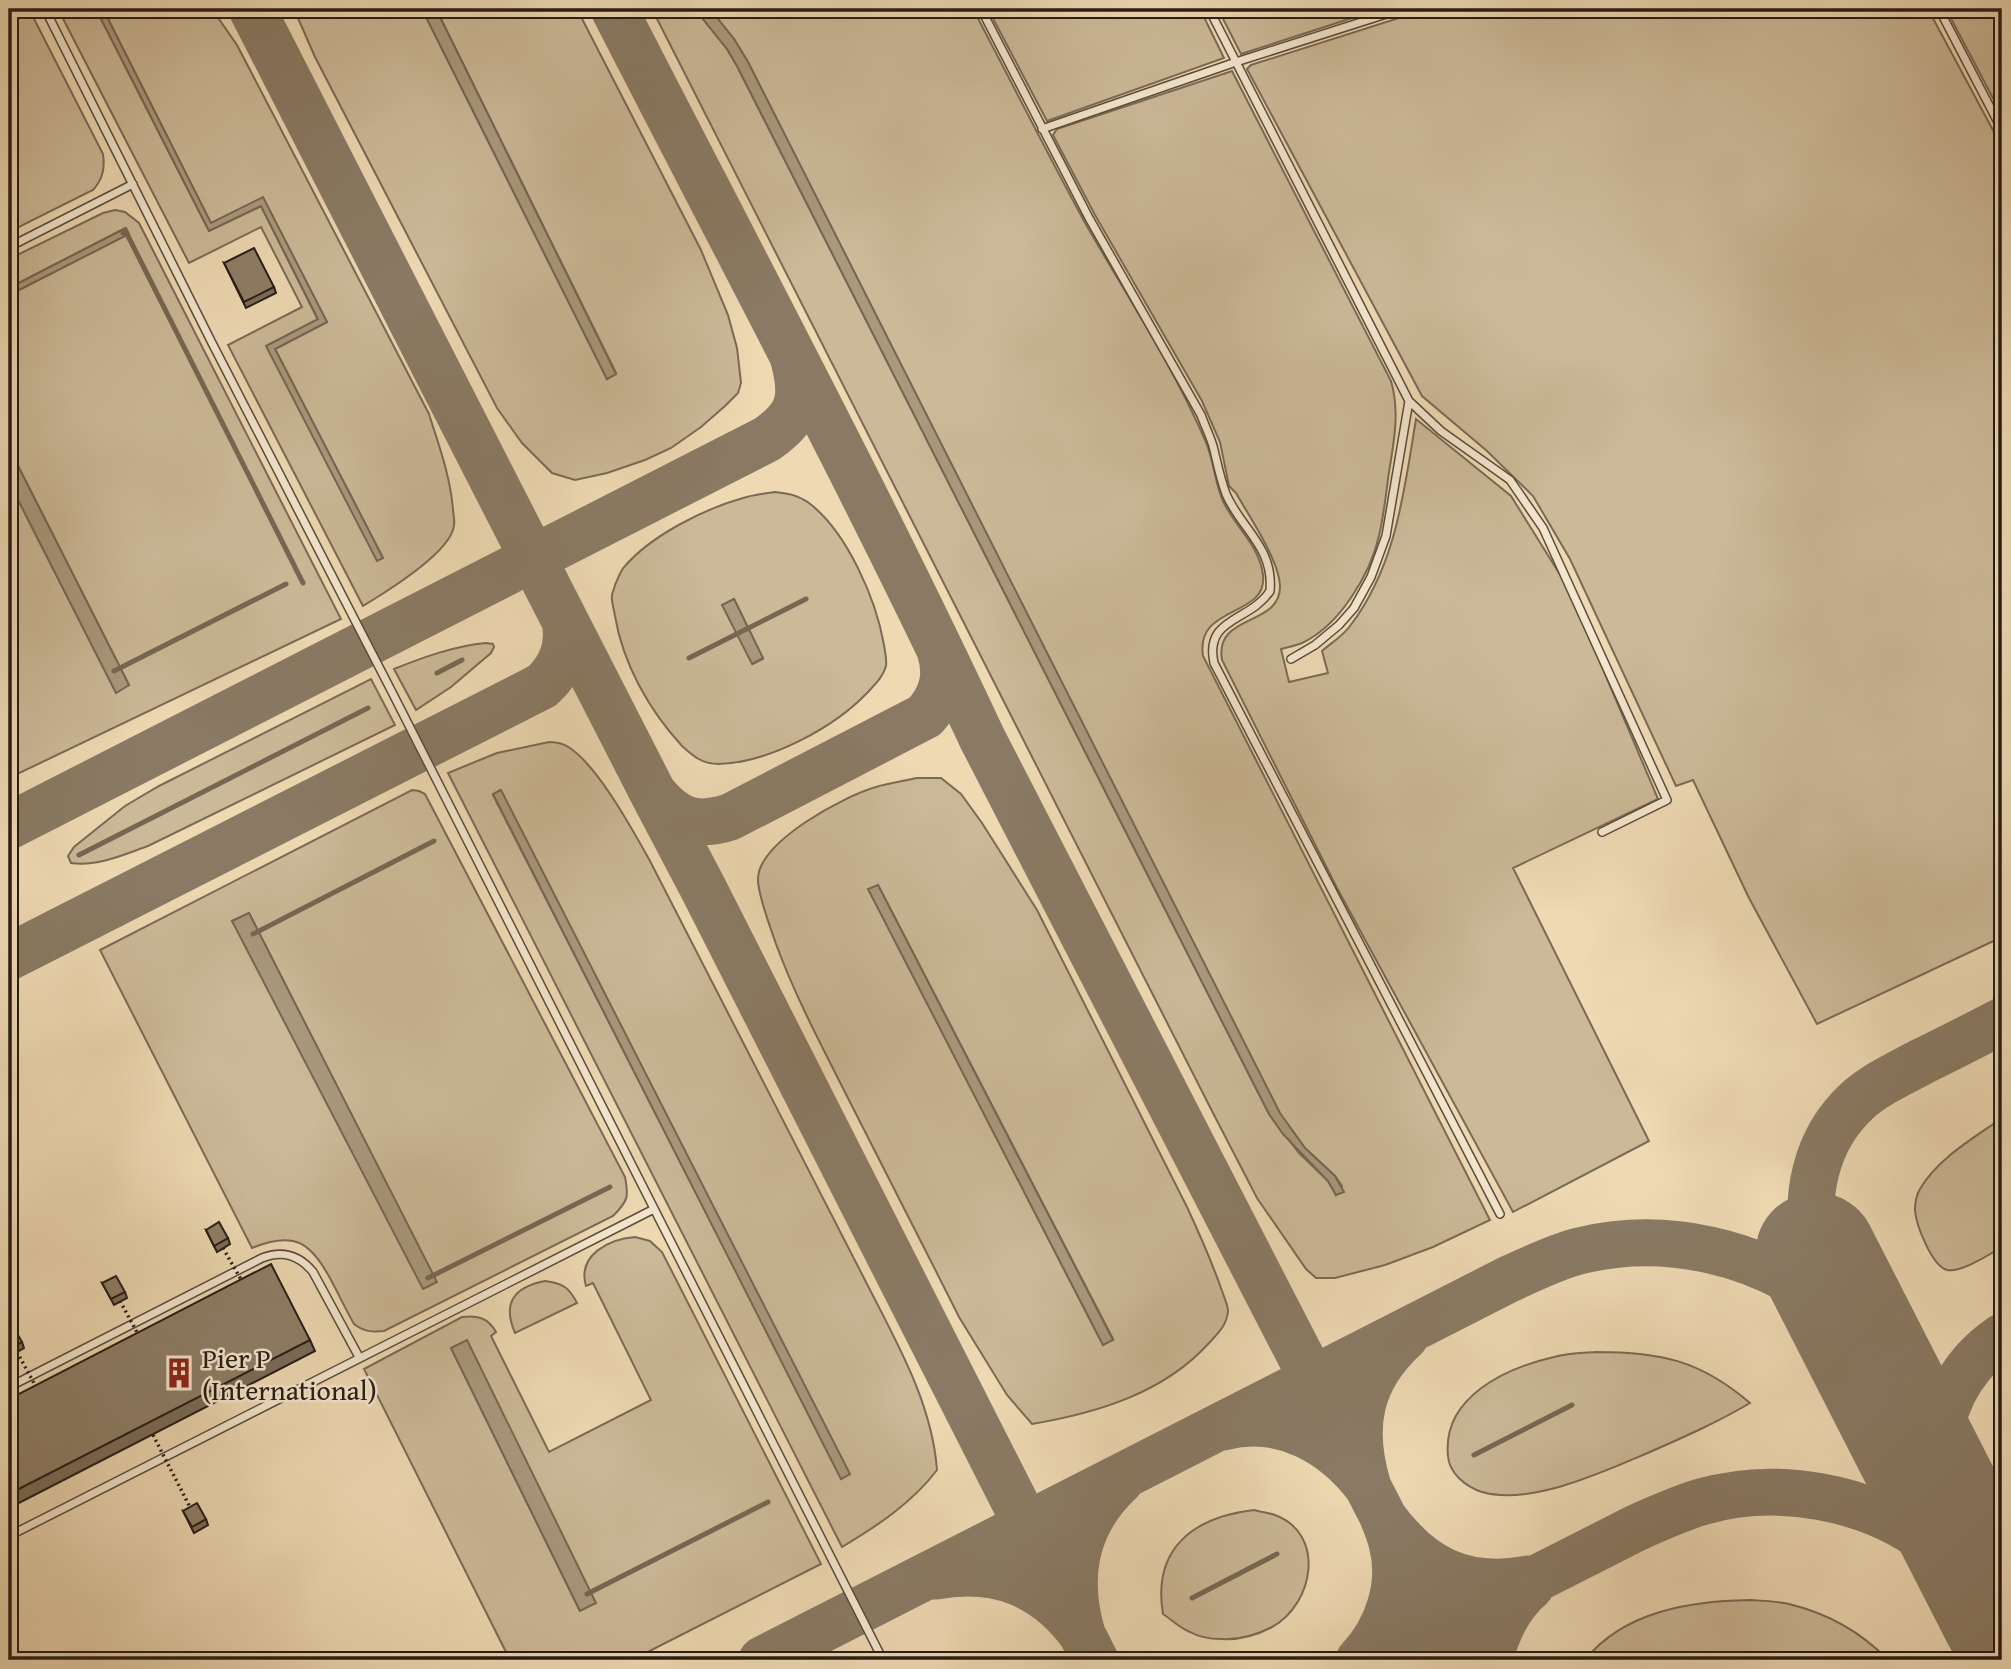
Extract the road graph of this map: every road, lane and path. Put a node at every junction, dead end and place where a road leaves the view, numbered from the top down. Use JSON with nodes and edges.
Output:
{"nodes":[{"id":1,"x":44,"y":9,"type":"edge"},
{"id":2,"x":981,"y":9,"type":"edge"},
{"id":3,"x":1209,"y":9,"type":"edge"},
{"id":4,"x":1402,"y":9,"type":"edge"},
{"id":5,"x":1939,"y":9,"type":"edge"},
{"id":6,"x":1236,"y":62,"type":"junction"},
{"id":7,"x":1042,"y":130,"type":"junction"},
{"id":8,"x":2002,"y":130,"type":"edge"},
{"id":9,"x":132,"y":184,"type":"junction"},
{"id":10,"x":9,"y":247,"type":"edge"},
{"id":11,"x":1409,"y":401,"type":"junction"},
{"id":12,"x":1291,"y":659,"type":"dead end"},
{"id":13,"x":1602,"y":832,"type":"dead end"},
{"id":14,"x":654,"y":1209,"type":"junction"},
{"id":15,"x":1500,"y":1214,"type":"dead end"},
{"id":16,"x":223,"y":1248,"type":"edge"},
{"id":17,"x":247,"y":1291,"type":"edge"},
{"id":18,"x":120,"y":1301,"type":"edge"},
{"id":19,"x":144,"y":1345,"type":"edge"},
{"id":20,"x":17,"y":1352,"type":"edge"},
{"id":21,"x":359,"y":1357,"type":"junction"},
{"id":22,"x":9,"y":1387,"type":"edge"},
{"id":23,"x":41,"y":1395,"type":"edge"},
{"id":24,"x":153,"y":1435,"type":"dead end"},
{"id":25,"x":192,"y":1513,"type":"edge"},
{"id":26,"x":9,"y":1536,"type":"edge"},
{"id":27,"x":883,"y":1660,"type":"edge"}],
"edges":[{"from":1,"to":9,"type":"lane"},
{"from":2,"to":7,"type":"lane"},
{"from":3,"to":6,"type":"lane"},
{"from":4,"to":6,"type":"lane"},
{"from":5,"to":8,"type":"lane"},
{"from":6,"to":7,"type":"lane"},
{"from":6,"to":11,"type":"lane"},
{"from":7,"to":15,"type":"lane"},
{"from":9,"to":10,"type":"lane"},
{"from":9,"to":14,"type":"lane"},
{"from":11,"to":12,"type":"lane"},
{"from":11,"to":13,"type":"lane"},
{"from":14,"to":21,"type":"lane"},
{"from":14,"to":27,"type":"lane"},
{"from":16,"to":17,"type":"path","bridge":true},
{"from":18,"to":19,"type":"path","bridge":true},
{"from":20,"to":23,"type":"path","bridge":true},
{"from":21,"to":22,"type":"lane"},
{"from":21,"to":26,"type":"lane"},
{"from":24,"to":25,"type":"path","bridge":true}]}
